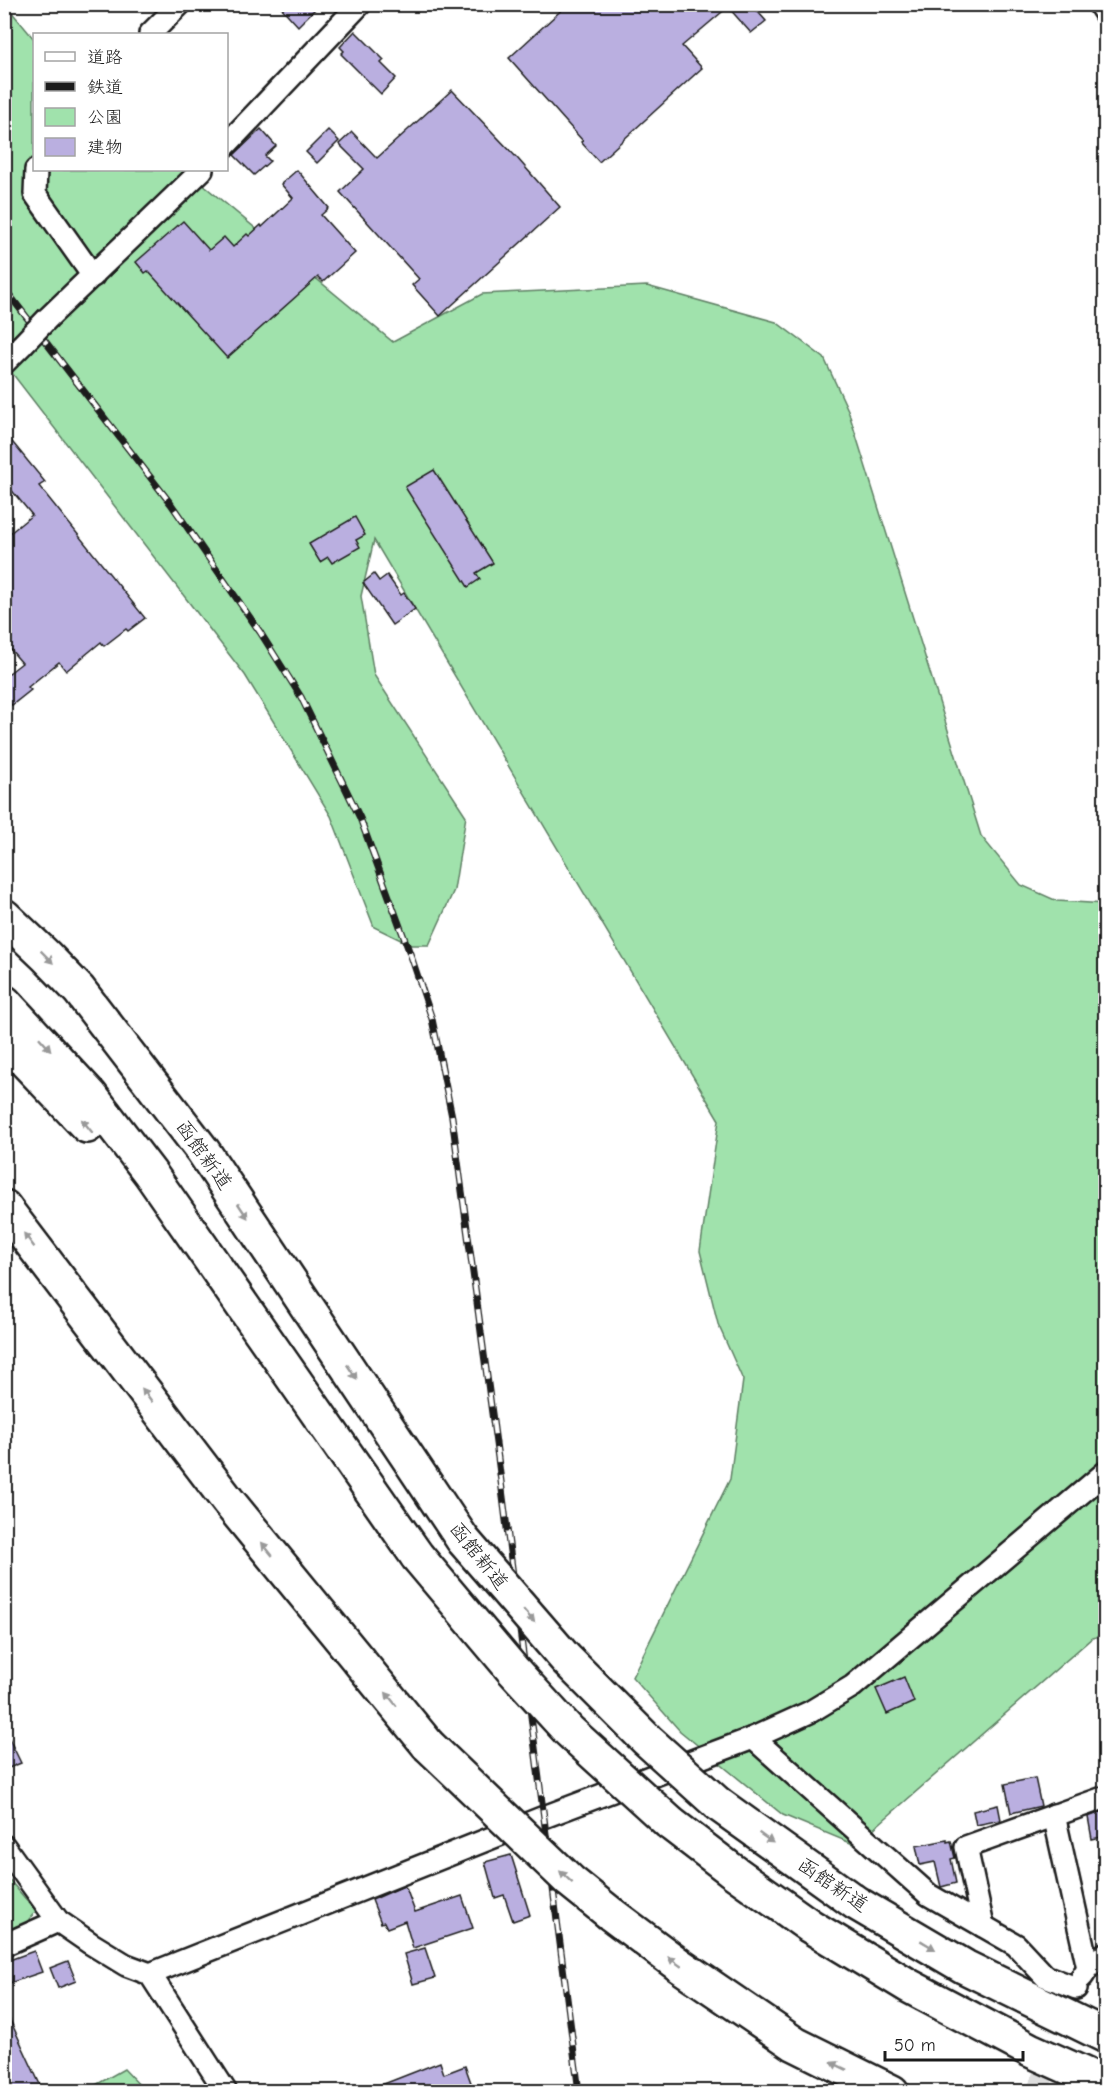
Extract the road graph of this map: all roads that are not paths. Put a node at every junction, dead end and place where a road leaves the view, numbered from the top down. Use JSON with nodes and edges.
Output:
{"nodes":[{"id":1,"x":180,"y":4,"type":"edge"},
{"id":2,"x":360,"y":4,"type":"edge"},
{"id":3,"x":1099,"y":4,"type":"edge"},
{"id":4,"x":1106,"y":15,"type":"edge"},
{"id":5,"x":151,"y":33,"type":"edge"},
{"id":6,"x":228,"y":143,"type":"edge"},
{"id":7,"x":36,"y":171,"type":"edge"},
{"id":8,"x":201,"y":171,"type":"edge"},
{"id":9,"x":93,"y":276,"type":"junction"},
{"id":10,"x":4,"y":363,"type":"edge"},
{"id":11,"x":4,"y":916,"type":"edge"},
{"id":12,"x":4,"y":1002,"type":"edge"},
{"id":13,"x":4,"y":1039,"type":"edge"},
{"id":14,"x":4,"y":1207,"type":"edge"},
{"id":15,"x":1106,"y":1472,"type":"edge"},
{"id":16,"x":417,"y":1556,"type":"junction"},
{"id":17,"x":753,"y":1738,"type":"junction"},
{"id":18,"x":1106,"y":1797,"type":"edge"},
{"id":19,"x":1054,"y":1815,"type":"junction"},
{"id":20,"x":4,"y":1846,"type":"edge"},
{"id":21,"x":58,"y":1921,"type":"junction"},
{"id":22,"x":983,"y":1926,"type":"junction"},
{"id":23,"x":4,"y":1945,"type":"edge"},
{"id":24,"x":1106,"y":1953,"type":"edge"},
{"id":25,"x":1088,"y":1968,"type":"junction"},
{"id":26,"x":150,"y":1974,"type":"junction"},
{"id":27,"x":1106,"y":2036,"type":"edge"},
{"id":28,"x":1106,"y":2084,"type":"edge"},
{"id":29,"x":226,"y":2091,"type":"edge"},
{"id":30,"x":892,"y":2091,"type":"edge"}],
"edges":[{"from":1,"to":5,"type":"street"},
{"from":2,"to":6,"type":"street"},
{"from":3,"to":4,"type":"street"},
{"from":7,"to":9,"type":"street"},
{"from":8,"to":9,"type":"street"},
{"from":9,"to":10,"type":"street","bridge":true},
{"from":11,"to":27,"type":"highway","name":"函館新道","one_way":true,"bridge":true},
{"from":12,"to":16,"type":"highway","one_way":true},
{"from":16,"to":13,"type":"highway","one_way":true},
{"from":30,"to":14,"type":"highway","one_way":true,"bridge":true},
{"from":15,"to":17,"type":"street"},
{"from":16,"to":28,"type":"highway","bridge":true},
{"from":17,"to":22,"type":"street"},
{"from":17,"to":26,"type":"street"},
{"from":18,"to":19,"type":"street"},
{"from":19,"to":22,"type":"street"},
{"from":19,"to":25,"type":"street"},
{"from":20,"to":21,"type":"street"},
{"from":21,"to":23,"type":"street"},
{"from":21,"to":26,"type":"street"},
{"from":22,"to":25,"type":"street"},
{"from":24,"to":25,"type":"street"},
{"from":26,"to":29,"type":"street"}]}
